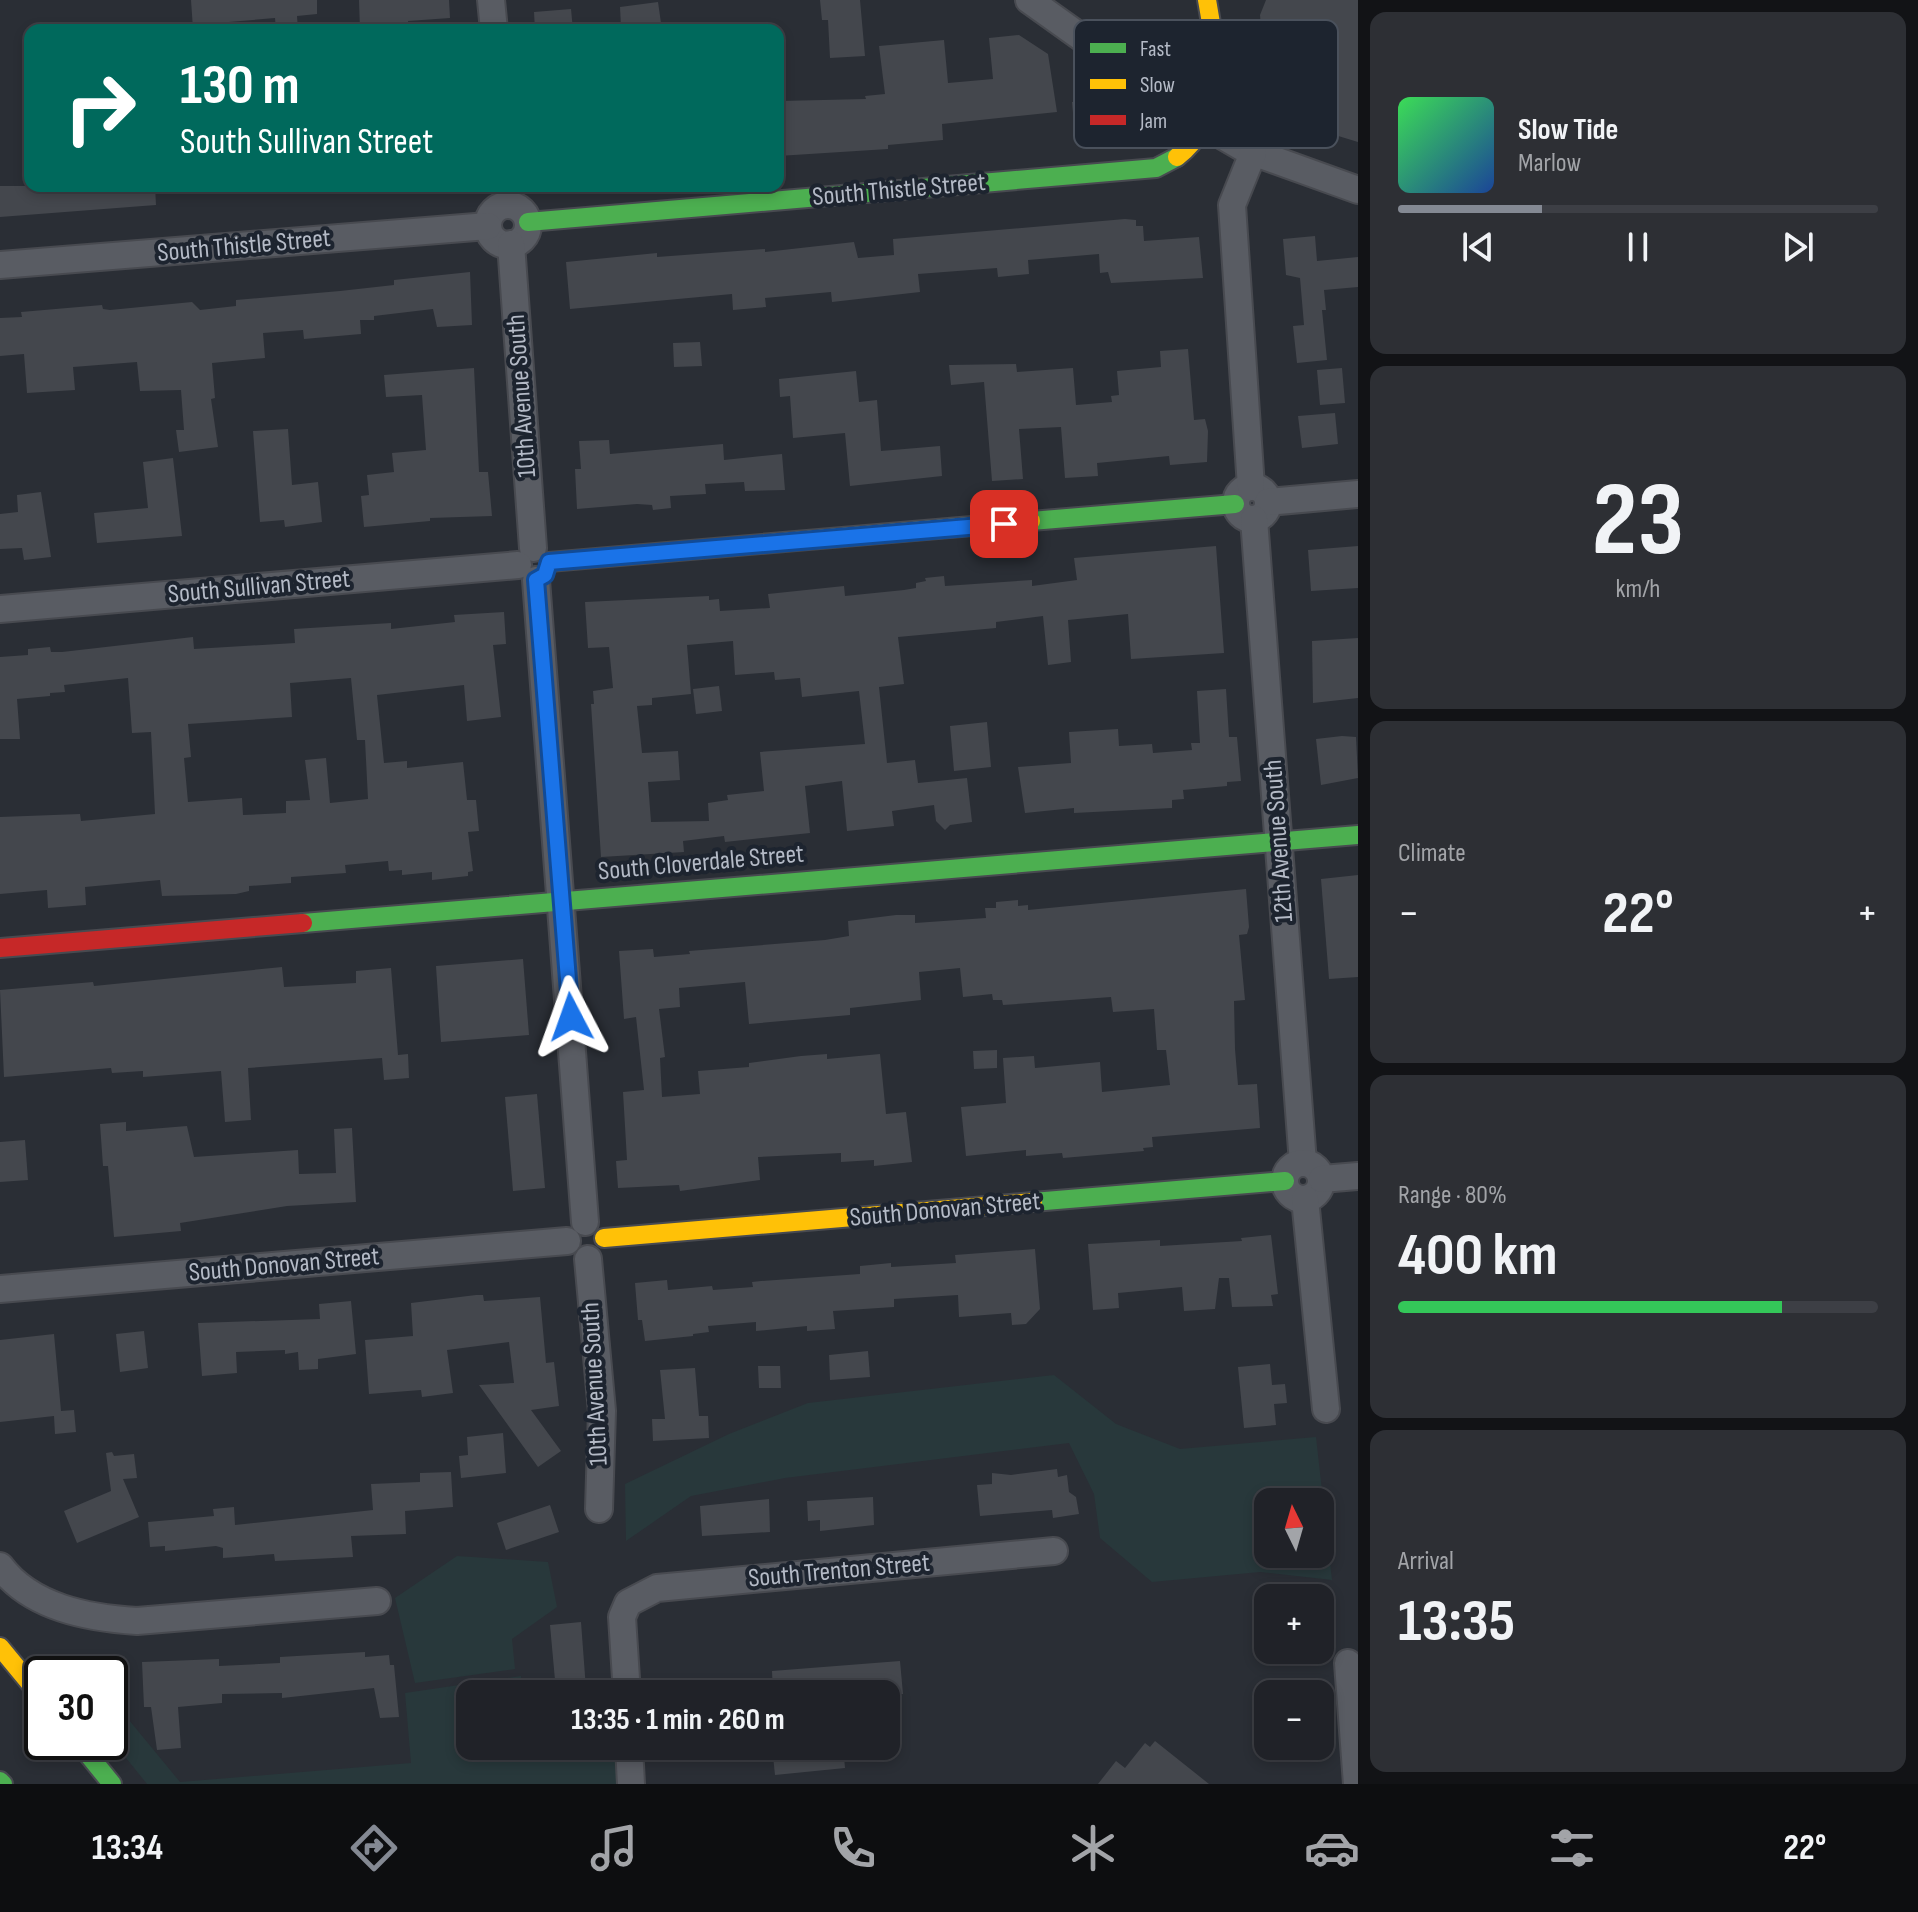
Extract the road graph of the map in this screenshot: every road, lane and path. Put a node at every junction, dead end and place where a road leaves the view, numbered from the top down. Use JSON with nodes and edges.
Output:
{"nodes":[{"id":1,"x":491,"y":0,"type":"edge"},
{"id":2,"x":1029,"y":0,"type":"edge"},
{"id":3,"x":1207,"y":0,"type":"edge"},
{"id":4,"x":1210,"y":20,"type":"edge"},
{"id":5,"x":493,"y":24,"type":"edge"},
{"id":6,"x":1074,"y":32,"type":"edge"},
{"id":7,"x":1190,"y":148,"type":"edge"},
{"id":8,"x":1244,"y":148,"type":"edge"},
{"id":9,"x":1253,"y":153,"type":"junction"},
{"id":10,"x":1358,"y":190,"type":"edge"},
{"id":11,"x":506,"y":196,"type":"edge"},
{"id":12,"x":528,"y":222,"type":"junction"},
{"id":13,"x":488,"y":226,"type":"junction"},
{"id":14,"x":511,"y":244,"type":"junction"},
{"id":15,"x":0,"y":265,"type":"edge"},
{"id":16,"x":1358,"y":494,"type":"edge"},
{"id":17,"x":1252,"y":503,"type":"junction"},
{"id":18,"x":534,"y":564,"type":"junction"},
{"id":19,"x":0,"y":609,"type":"edge"},
{"id":20,"x":1358,"y":835,"type":"edge"},
{"id":21,"x":1278,"y":842,"type":"junction"},
{"id":22,"x":561,"y":901,"type":"junction"},
{"id":23,"x":0,"y":948,"type":"edge"},
{"id":24,"x":1358,"y":1176,"type":"edge"},
{"id":25,"x":1304,"y":1181,"type":"junction"},
{"id":26,"x":585,"y":1234,"type":"junction"},
{"id":27,"x":0,"y":1289,"type":"edge"},
{"id":28,"x":1326,"y":1409,"type":"dead end"},
{"id":29,"x":599,"y":1509,"type":"dead end"},
{"id":30,"x":1054,"y":1551,"type":"dead end"},
{"id":31,"x":0,"y":1566,"type":"edge"},
{"id":32,"x":377,"y":1601,"type":"dead end"},
{"id":33,"x":0,"y":1647,"type":"edge"},
{"id":34,"x":1348,"y":1663,"type":"dead end"},
{"id":35,"x":24,"y":1676,"type":"edge"},
{"id":36,"x":626,"y":1680,"type":"edge"},
{"id":37,"x":93,"y":1760,"type":"edge"},
{"id":38,"x":630,"y":1760,"type":"edge"},
{"id":39,"x":112,"y":1784,"type":"edge"},
{"id":40,"x":631,"y":1784,"type":"edge"},
{"id":41,"x":1357,"y":1784,"type":"edge"}],
"edges":[{"from":1,"to":5,"type":"street"},
{"from":2,"to":6,"type":"street"},
{"from":3,"to":4,"type":"main road"},
{"from":7,"to":12,"type":"main road","name":"South Thistle Street"},
{"from":8,"to":9,"type":"street"},
{"from":9,"to":10,"type":"street"},
{"from":9,"to":17,"type":"street","name":"12th Avenue South"},
{"from":11,"to":12,"type":"street"},
{"from":11,"to":13,"type":"street"},
{"from":12,"to":14,"type":"street"},
{"from":13,"to":14,"type":"street"},
{"from":13,"to":15,"type":"street","name":"South Thistle Street"},
{"from":14,"to":18,"type":"street","name":"10th Avenue South"},
{"from":16,"to":17,"type":"street","name":"South Sullivan Street"},
{"from":17,"to":18,"type":"main road","name":"South Sullivan Street"},
{"from":17,"to":21,"type":"street","name":"12th Avenue South"},
{"from":18,"to":19,"type":"street","name":"South Sullivan Street"},
{"from":18,"to":22,"type":"street","name":"10th Avenue South"},
{"from":20,"to":21,"type":"main road","name":"South Cloverdale Street"},
{"from":21,"to":22,"type":"main road","name":"South Cloverdale Street"},
{"from":21,"to":25,"type":"street","name":"12th Avenue South"},
{"from":22,"to":23,"type":"main road","name":"South Cloverdale Street"},
{"from":22,"to":26,"type":"street","name":"10th Avenue South"},
{"from":24,"to":25,"type":"street","name":"South Donovan Street"},
{"from":25,"to":26,"type":"main road","name":"South Donovan Street"},
{"from":25,"to":28,"type":"street","name":"12th Avenue South"},
{"from":26,"to":27,"type":"street","name":"South Donovan Street"},
{"from":26,"to":29,"type":"street","name":"10th Avenue South"},
{"from":30,"to":36,"type":"street","name":"South Trenton Street"},
{"from":31,"to":32,"type":"street"},
{"from":33,"to":35,"type":"main road"},
{"from":34,"to":41,"type":"street"},
{"from":37,"to":39,"type":"main road"},
{"from":38,"to":40,"type":"street"}]}
